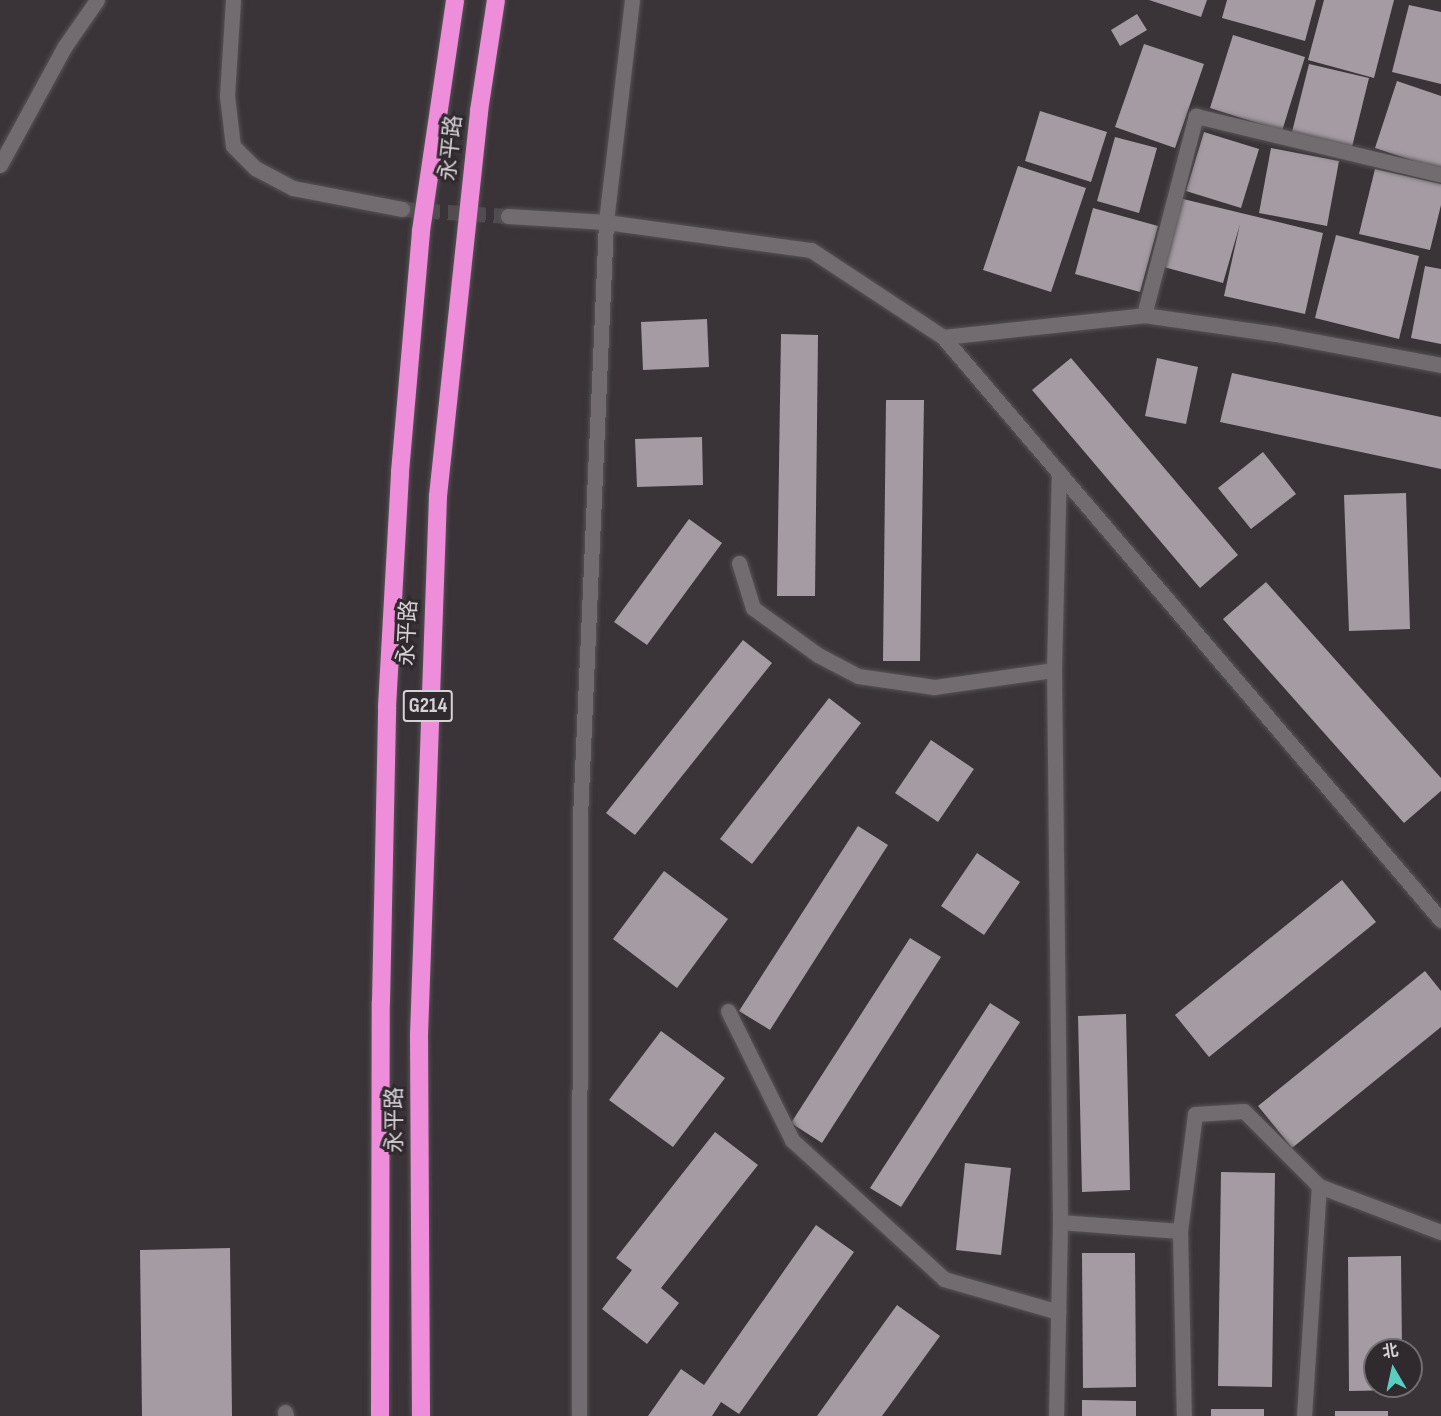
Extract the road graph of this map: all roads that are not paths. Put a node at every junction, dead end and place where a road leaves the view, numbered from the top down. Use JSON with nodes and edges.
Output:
{"nodes":[{"id":1,"x":97,"y":0,"type":"edge"},
{"id":2,"x":233,"y":0,"type":"edge"},
{"id":3,"x":455,"y":0,"type":"edge"},
{"id":4,"x":496,"y":0,"type":"edge"},
{"id":5,"x":632,"y":0,"type":"edge"},
{"id":6,"x":0,"y":165,"type":"edge"},
{"id":7,"x":1441,"y":175,"type":"edge"},
{"id":8,"x":402,"y":209,"type":"tunnel mouth"},
{"id":9,"x":508,"y":216,"type":"tunnel mouth"},
{"id":10,"x":606,"y":222,"type":"junction"},
{"id":11,"x":1144,"y":315,"type":"junction"},
{"id":12,"x":943,"y":337,"type":"junction"},
{"id":13,"x":1441,"y":365,"type":"edge"},
{"id":14,"x":1059,"y":472,"type":"junction"},
{"id":15,"x":739,"y":563,"type":"dead end"},
{"id":16,"x":1054,"y":670,"type":"junction"},
{"id":17,"x":1441,"y":920,"type":"edge"},
{"id":18,"x":728,"y":1011,"type":"dead end"},
{"id":19,"x":1319,"y":1186,"type":"junction"},
{"id":20,"x":1060,"y":1222,"type":"junction"},
{"id":21,"x":1180,"y":1231,"type":"junction"},
{"id":22,"x":1441,"y":1232,"type":"edge"},
{"id":23,"x":1058,"y":1312,"type":"junction"},
{"id":24,"x":380,"y":1416,"type":"edge"},
{"id":25,"x":421,"y":1416,"type":"edge"},
{"id":26,"x":579,"y":1416,"type":"edge"},
{"id":27,"x":1056,"y":1416,"type":"edge"},
{"id":28,"x":1184,"y":1416,"type":"edge"},
{"id":29,"x":1305,"y":1416,"type":"edge"}],
"edges":[{"from":1,"to":6,"type":"street"},
{"from":2,"to":8,"type":"street"},
{"from":3,"to":24,"type":"highway","name":"永平路","number":"G214"},
{"from":4,"to":25,"type":"highway","name":"永平路","number":"G214"},
{"from":5,"to":10,"type":"street"},
{"from":7,"to":11,"type":"street"},
{"from":9,"to":10,"type":"street"},
{"from":10,"to":12,"type":"street"},
{"from":10,"to":26,"type":"street"},
{"from":11,"to":12,"type":"street"},
{"from":11,"to":13,"type":"street"},
{"from":12,"to":14,"type":"street"},
{"from":14,"to":16,"type":"street"},
{"from":14,"to":17,"type":"street"},
{"from":15,"to":16,"type":"street"},
{"from":16,"to":20,"type":"street"},
{"from":18,"to":23,"type":"street"},
{"from":19,"to":21,"type":"street"},
{"from":19,"to":22,"type":"street"},
{"from":19,"to":29,"type":"street"},
{"from":20,"to":21,"type":"street"},
{"from":20,"to":23,"type":"street"},
{"from":21,"to":28,"type":"street"},
{"from":23,"to":27,"type":"street"}]}
